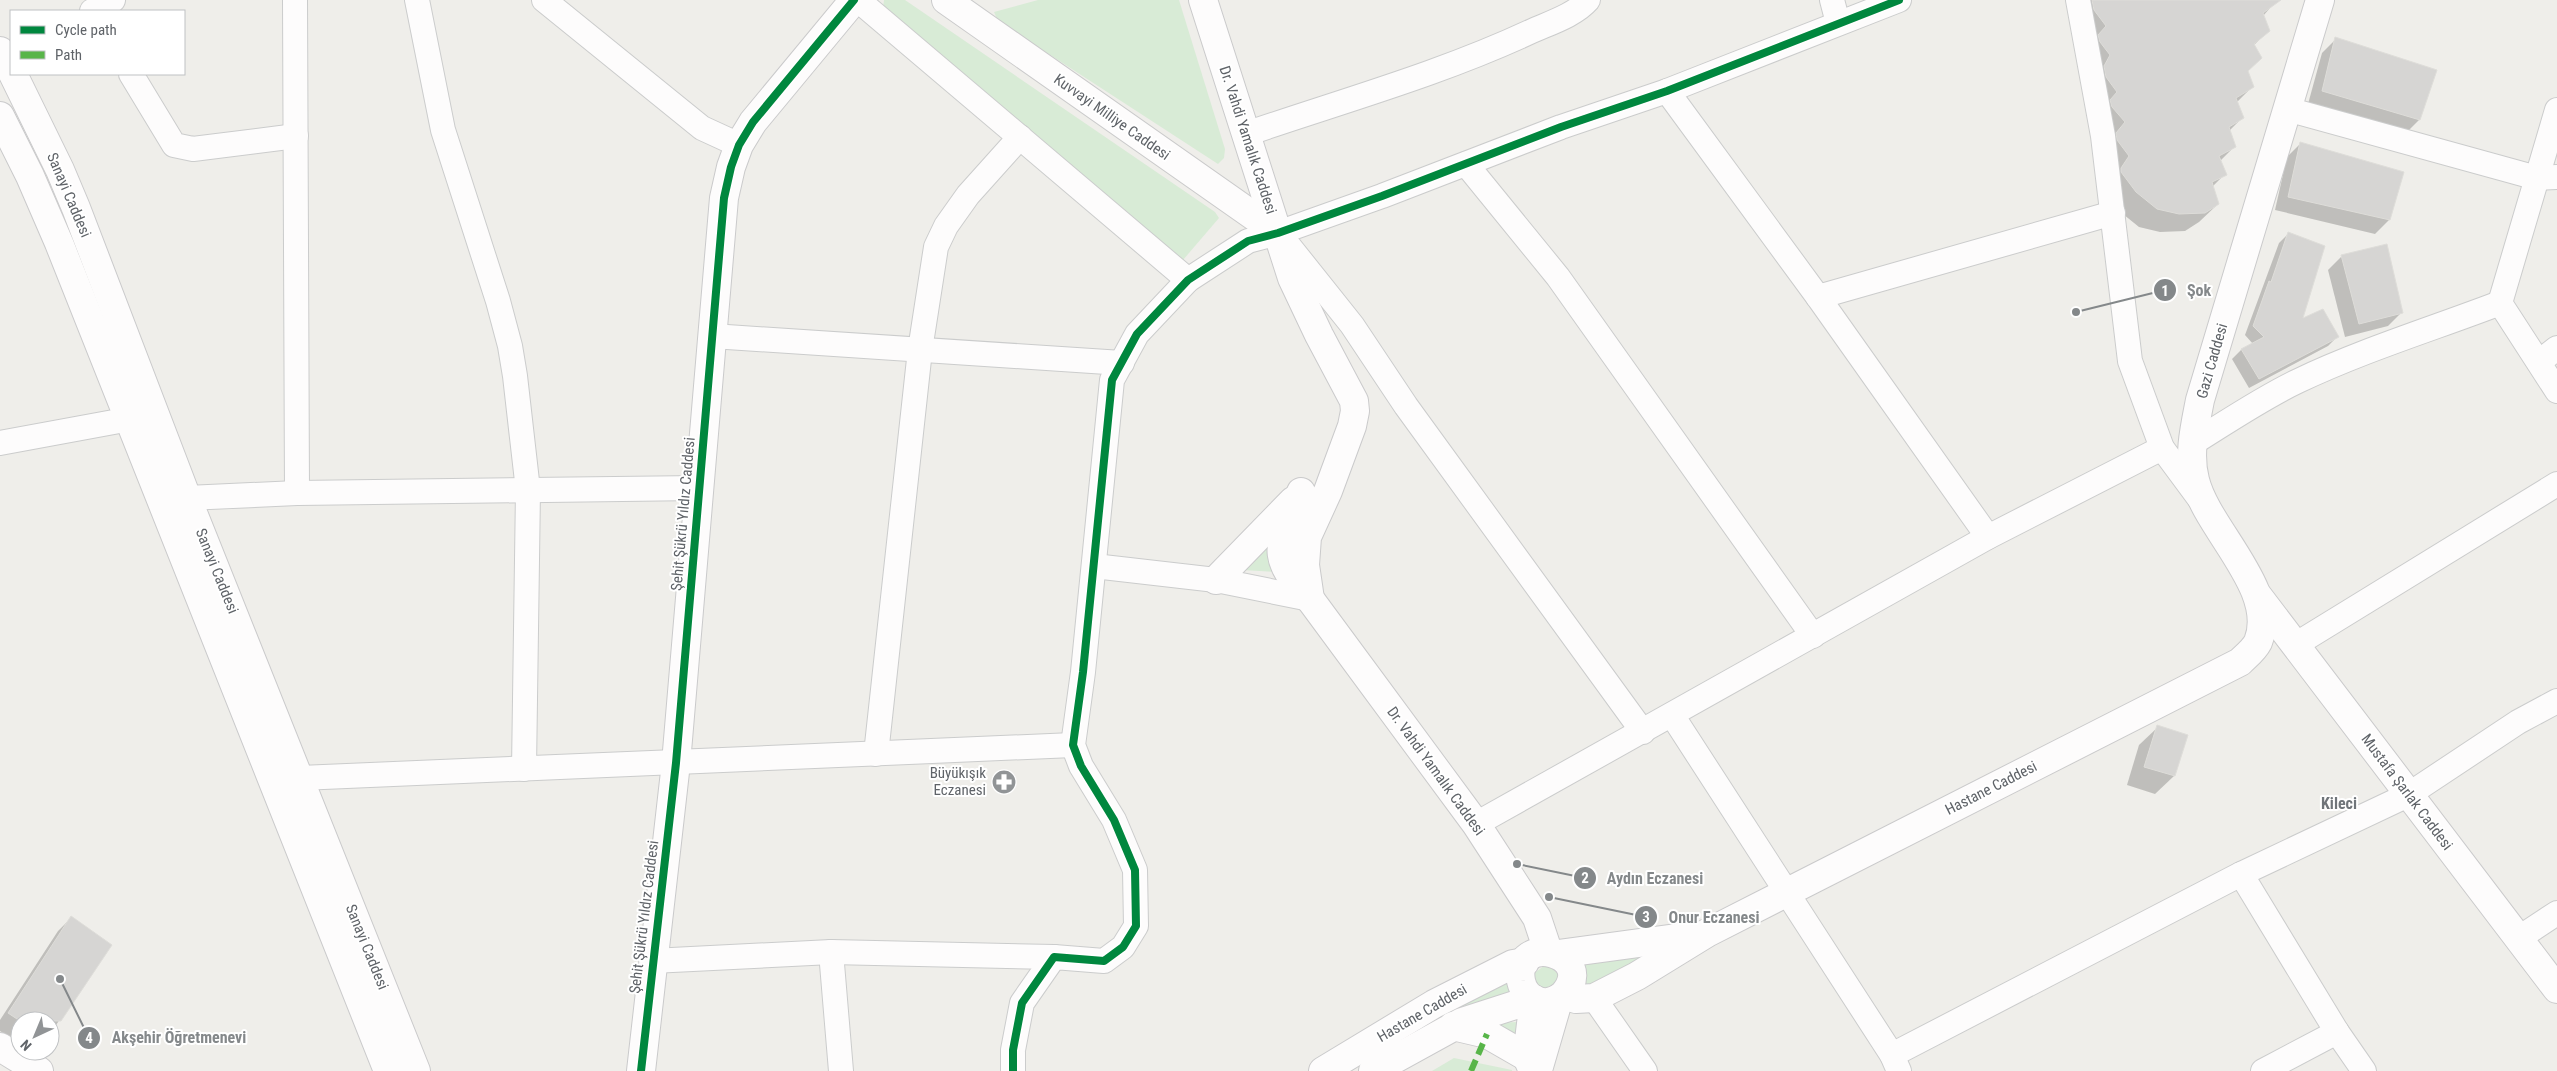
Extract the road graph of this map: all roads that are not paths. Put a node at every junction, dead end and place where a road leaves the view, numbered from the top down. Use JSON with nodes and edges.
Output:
{"nodes":[{"id":1,"x":113,"y":0,"type":"edge"},
{"id":2,"x":295,"y":0,"type":"edge"},
{"id":3,"x":417,"y":0,"type":"edge"},
{"id":4,"x":544,"y":0,"type":"edge"},
{"id":5,"x":856,"y":0,"type":"edge"},
{"id":6,"x":946,"y":0,"type":"edge"},
{"id":7,"x":1203,"y":0,"type":"edge"},
{"id":8,"x":1588,"y":0,"type":"edge"},
{"id":9,"x":1832,"y":0,"type":"edge"},
{"id":10,"x":1899,"y":0,"type":"edge"},
{"id":11,"x":2078,"y":0,"type":"edge"},
{"id":12,"x":2320,"y":0,"type":"edge"},
{"id":13,"x":95,"y":10,"type":"edge"},
{"id":14,"x":1838,"y":23,"type":"junction"},
{"id":15,"x":14,"y":75,"type":"edge"},
{"id":16,"x":132,"y":75,"type":"edge"},
{"id":17,"x":1667,"y":91,"type":"junction"},
{"id":18,"x":2287,"y":109,"type":"junction"},
{"id":19,"x":2557,"y":110,"type":"edge"},
{"id":20,"x":3,"y":128,"type":"edge"},
{"id":21,"x":1246,"y":134,"type":"junction"},
{"id":22,"x":296,"y":136,"type":"junction"},
{"id":23,"x":1020,"y":137,"type":"junction"},
{"id":24,"x":739,"y":145,"type":"junction"},
{"id":25,"x":1466,"y":164,"type":"junction"},
{"id":26,"x":2547,"y":177,"type":"edge"},
{"id":27,"x":2112,"y":213,"type":"junction"},
{"id":28,"x":1278,"y":233,"type":"junction"},
{"id":29,"x":1188,"y":280,"type":"junction"},
{"id":30,"x":1818,"y":297,"type":"junction"},
{"id":31,"x":2500,"y":303,"type":"junction"},
{"id":32,"x":712,"y":336,"type":"junction"},
{"id":33,"x":920,"y":350,"type":"junction"},
{"id":34,"x":2548,"y":355,"type":"edge"},
{"id":35,"x":1122,"y":363,"type":"junction"},
{"id":36,"x":2557,"y":391,"type":"edge"},
{"id":37,"x":130,"y":419,"type":"junction"},
{"id":38,"x":0,"y":443,"type":"edge"},
{"id":39,"x":2193,"y":443,"type":"junction"},
{"id":40,"x":1344,"y":444,"type":"junction"},
{"id":41,"x":2162,"y":448,"type":"junction"},
{"id":42,"x":2557,"y":484,"type":"edge"},
{"id":43,"x":699,"y":488,"type":"junction"},
{"id":44,"x":528,"y":490,"type":"junction"},
{"id":45,"x":1301,"y":492,"type":"junction"},
{"id":46,"x":297,"y":493,"type":"junction"},
{"id":47,"x":187,"y":498,"type":"junction"},
{"id":48,"x":2202,"y":501,"type":"junction"},
{"id":49,"x":1988,"y":538,"type":"junction"},
{"id":50,"x":1094,"y":566,"type":"junction"},
{"id":51,"x":1216,"y":580,"type":"junction"},
{"id":52,"x":2257,"y":594,"type":"junction"},
{"id":53,"x":1310,"y":599,"type":"junction"},
{"id":54,"x":1813,"y":636,"type":"junction"},
{"id":55,"x":2256,"y":640,"type":"junction"},
{"id":56,"x":2295,"y":645,"type":"junction"},
{"id":57,"x":2557,"y":701,"type":"edge"},
{"id":58,"x":1672,"y":715,"type":"junction"},
{"id":59,"x":1643,"y":732,"type":"junction"},
{"id":60,"x":1073,"y":746,"type":"junction"},
{"id":61,"x":876,"y":754,"type":"junction"},
{"id":62,"x":676,"y":763,"type":"junction"},
{"id":63,"x":524,"y":769,"type":"junction"},
{"id":64,"x":300,"y":778,"type":"junction"},
{"id":65,"x":2408,"y":794,"type":"junction"},
{"id":66,"x":1476,"y":824,"type":"junction"},
{"id":67,"x":2241,"y":874,"type":"junction"},
{"id":68,"x":1788,"y":892,"type":"junction"},
{"id":69,"x":2557,"y":913,"type":"edge"},
{"id":70,"x":1707,"y":933,"type":"junction"},
{"id":71,"x":2519,"y":938,"type":"junction"},
{"id":72,"x":831,"y":952,"type":"junction"},
{"id":73,"x":1544,"y":956,"type":"junction"},
{"id":74,"x":1054,"y":957,"type":"junction"},
{"id":75,"x":652,"y":962,"type":"junction"},
{"id":76,"x":2557,"y":989,"type":"edge"},
{"id":77,"x":1552,"y":998,"type":"junction"},
{"id":78,"x":1594,"y":998,"type":"junction"},
{"id":79,"x":1453,"y":1026,"type":"junction"},
{"id":80,"x":2337,"y":1032,"type":"junction"},
{"id":81,"x":0,"y":1047,"type":"edge"},
{"id":82,"x":1896,"y":1063,"type":"edge"},
{"id":83,"x":1532,"y":1066,"type":"edge"},
{"id":84,"x":39,"y":1071,"type":"edge"},
{"id":85,"x":388,"y":1071,"type":"edge"},
{"id":86,"x":416,"y":1071,"type":"edge"},
{"id":87,"x":641,"y":1071,"type":"edge"},
{"id":88,"x":842,"y":1071,"type":"edge"},
{"id":89,"x":1013,"y":1071,"type":"edge"},
{"id":90,"x":1323,"y":1071,"type":"edge"},
{"id":91,"x":1373,"y":1071,"type":"edge"},
{"id":92,"x":1645,"y":1071,"type":"edge"},
{"id":93,"x":2263,"y":1071,"type":"edge"},
{"id":94,"x":2364,"y":1071,"type":"edge"}],
"edges":[{"from":1,"to":13,"type":"street"},
{"from":2,"to":22,"type":"street"},
{"from":3,"to":44,"type":"street"},
{"from":4,"to":24,"type":"street"},
{"from":5,"to":23,"type":"street"},
{"from":5,"to":24,"type":"main road","name":"Şehit Şükrü Yıldız Caddesi"},
{"from":6,"to":28,"type":"main road","name":"Kuvvayi Milliye Caddesi"},
{"from":7,"to":21,"type":"main road","name":"Dr. Vahdi Yamalık Caddesi"},
{"from":8,"to":21,"type":"street"},
{"from":9,"to":14,"type":"street"},
{"from":10,"to":14,"type":"street"},
{"from":11,"to":27,"type":"street"},
{"from":12,"to":18,"type":"main road","name":"Gazi Caddesi"},
{"from":14,"to":17,"type":"street"},
{"from":15,"to":47,"type":"main road","name":"Sanayi Caddesi"},
{"from":16,"to":22,"type":"street"},
{"from":17,"to":25,"type":"street"},
{"from":17,"to":30,"type":"street"},
{"from":18,"to":26,"type":"street"},
{"from":18,"to":39,"type":"main road","name":"Gazi Caddesi"},
{"from":19,"to":26,"type":"street"},
{"from":20,"to":37,"type":"main road","name":"Sanayi Caddesi"},
{"from":21,"to":28,"type":"main road","name":"Dr. Vahdi Yamalık Caddesi"},
{"from":22,"to":46,"type":"street"},
{"from":23,"to":29,"type":"street"},
{"from":23,"to":33,"type":"street"},
{"from":24,"to":32,"type":"main road","name":"Şehit Şükrü Yıldız Caddesi"},
{"from":25,"to":28,"type":"street"},
{"from":25,"to":54,"type":"street"},
{"from":26,"to":31,"type":"street"},
{"from":27,"to":30,"type":"street"},
{"from":27,"to":41,"type":"street"},
{"from":28,"to":29,"type":"street"},
{"from":28,"to":40,"type":"main road","name":"Dr. Vahdi Yamalık Caddesi"},
{"from":28,"to":59,"type":"street"},
{"from":29,"to":35,"type":"street"},
{"from":30,"to":49,"type":"street"},
{"from":31,"to":34,"type":"street"},
{"from":31,"to":39,"type":"street"},
{"from":32,"to":33,"type":"street"},
{"from":32,"to":43,"type":"main road","name":"Şehit Şükrü Yıldız Caddesi"},
{"from":33,"to":35,"type":"street"},
{"from":33,"to":61,"type":"street"},
{"from":34,"to":36,"type":"street"},
{"from":35,"to":50,"type":"street"},
{"from":37,"to":38,"type":"street"},
{"from":37,"to":85,"type":"main road","name":"Sanayi Caddesi"},
{"from":39,"to":48,"type":"main road","name":"Gazi Caddesi"},
{"from":40,"to":45,"type":"main road","name":"Dr. Vahdi Yamalık Caddesi"},
{"from":40,"to":53,"type":"main road","name":"Dr. Vahdi Yamalık Caddesi"},
{"from":41,"to":48,"type":"street"},
{"from":41,"to":49,"type":"street"},
{"from":42,"to":56,"type":"street"},
{"from":43,"to":44,"type":"street"},
{"from":43,"to":62,"type":"main road","name":"Şehit Şükrü Yıldız Caddesi"},
{"from":44,"to":46,"type":"street"},
{"from":44,"to":63,"type":"street"},
{"from":45,"to":51,"type":"main road","name":"Dr. Vahdi Yamalık Caddesi"},
{"from":45,"to":53,"type":"main road","name":"Dr. Vahdi Yamalık Caddesi"},
{"from":46,"to":47,"type":"street"},
{"from":47,"to":64,"type":"main road","name":"Sanayi Caddesi"},
{"from":48,"to":52,"type":"main road","name":"Gazi Caddesi"},
{"from":49,"to":54,"type":"street"},
{"from":50,"to":51,"type":"street"},
{"from":50,"to":60,"type":"street"},
{"from":51,"to":53,"type":"street"},
{"from":52,"to":55,"type":"main road","name":"Gazi Caddesi"},
{"from":52,"to":56,"type":"main road","name":"Mustafa Şarlak Caddesi"},
{"from":53,"to":66,"type":"main road","name":"Dr. Vahdi Yamalık Caddesi"},
{"from":54,"to":58,"type":"street"},
{"from":55,"to":56,"type":"main road"},
{"from":55,"to":68,"type":"main road","name":"Hastane Caddesi"},
{"from":56,"to":65,"type":"main road","name":"Mustafa Şarlak Caddesi"},
{"from":57,"to":65,"type":"street"},
{"from":58,"to":59,"type":"street"},
{"from":58,"to":68,"type":"street"},
{"from":59,"to":66,"type":"street"},
{"from":60,"to":61,"type":"street"},
{"from":60,"to":74,"type":"street"},
{"from":61,"to":62,"type":"street"},
{"from":62,"to":63,"type":"street"},
{"from":62,"to":75,"type":"main road","name":"Şehit Şükrü Yıldız Caddesi"},
{"from":63,"to":64,"type":"street"},
{"from":64,"to":86,"type":"main road","name":"Sanayi Caddesi"},
{"from":65,"to":67,"type":"street"},
{"from":65,"to":71,"type":"main road","name":"Mustafa Şarlak Caddesi"},
{"from":66,"to":73,"type":"main road","name":"Dr. Vahdi Yamalık Caddesi"},
{"from":67,"to":80,"type":"street"},
{"from":67,"to":82,"type":"street"},
{"from":68,"to":70,"type":"main road","name":"Hastane Caddesi"},
{"from":68,"to":82,"type":"street"},
{"from":69,"to":71,"type":"street"},
{"from":70,"to":73,"type":"main road","name":"Hastane Caddesi"},
{"from":70,"to":78,"type":"main road","name":"Hastane Caddesi"},
{"from":71,"to":76,"type":"main road","name":"Mustafa Şarlak Caddesi"},
{"from":72,"to":74,"type":"street"},
{"from":72,"to":75,"type":"street"},
{"from":72,"to":88,"type":"street"},
{"from":73,"to":77,"type":"main road"},
{"from":73,"to":77,"type":"main road"},
{"from":73,"to":90,"type":"main road","name":"Hastane Caddesi"},
{"from":74,"to":89,"type":"street"},
{"from":75,"to":87,"type":"main road","name":"Şehit Şükrü Yıldız Caddesi"},
{"from":77,"to":78,"type":"main road","name":"Hastane Caddesi"},
{"from":77,"to":79,"type":"main road","name":"Hastane Caddesi"},
{"from":77,"to":83,"type":"main road"},
{"from":78,"to":92,"type":"street"},
{"from":79,"to":83,"type":"main road"},
{"from":79,"to":91,"type":"main road","name":"Hastane Caddesi"},
{"from":80,"to":93,"type":"street"},
{"from":80,"to":94,"type":"street"},
{"from":81,"to":84,"type":"main road"}]}
